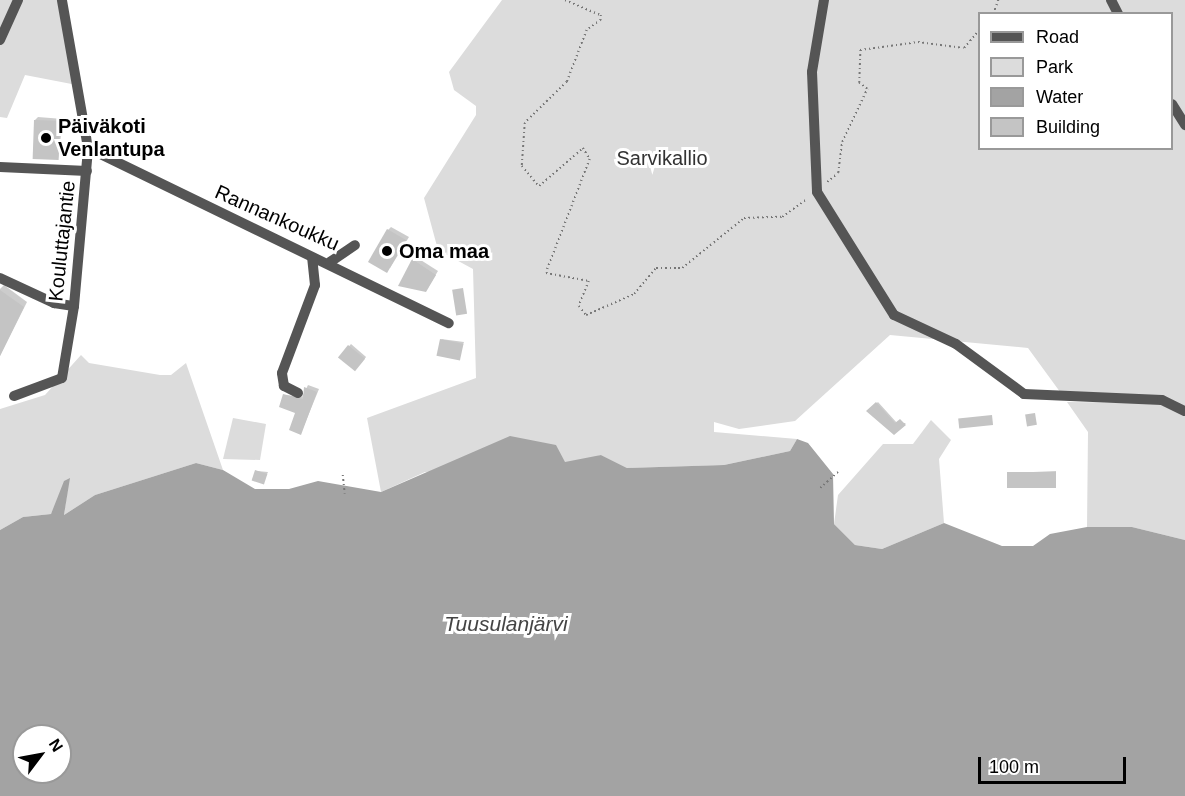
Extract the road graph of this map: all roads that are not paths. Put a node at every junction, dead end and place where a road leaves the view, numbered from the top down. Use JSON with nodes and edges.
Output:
{"nodes":[{"id":1,"x":18,"y":0,"type":"edge"},
{"id":2,"x":62,"y":0,"type":"edge"},
{"id":3,"x":824,"y":0,"type":"edge"},
{"id":4,"x":0,"y":40,"type":"edge"},
{"id":5,"x":1173,"y":106,"type":"edge"},
{"id":6,"x":1185,"y":125,"type":"edge"},
{"id":7,"x":88,"y":148,"type":"junction"},
{"id":8,"x":0,"y":167,"type":"edge"},
{"id":9,"x":87,"y":171,"type":"junction"},
{"id":10,"x":355,"y":245,"type":"dead end"},
{"id":11,"x":312,"y":258,"type":"junction"},
{"id":12,"x":335,"y":264,"type":"junction"},
{"id":13,"x":0,"y":278,"type":"edge"},
{"id":14,"x":74,"y":306,"type":"junction"},
{"id":15,"x":449,"y":323,"type":"dead end"},
{"id":16,"x":298,"y":393,"type":"dead end"},
{"id":17,"x":14,"y":396,"type":"dead end"},
{"id":18,"x":1185,"y":411,"type":"edge"}],
"edges":[{"from":1,"to":4,"type":"street"},
{"from":2,"to":7,"type":"street","name":"Kouluttajantie"},
{"from":3,"to":18,"type":"street"},
{"from":5,"to":6,"type":"street"},
{"from":7,"to":9,"type":"street","name":"Kouluttajantie"},
{"from":7,"to":11,"type":"street","name":"Rannankoukku"},
{"from":8,"to":9,"type":"street"},
{"from":9,"to":14,"type":"street","name":"Kouluttajantie"},
{"from":10,"to":12,"type":"street"},
{"from":11,"to":12,"type":"street","name":"Rannankoukku"},
{"from":11,"to":16,"type":"street"},
{"from":12,"to":15,"type":"street","name":"Rannankoukku"},
{"from":13,"to":14,"type":"street"},
{"from":14,"to":17,"type":"street","name":"Kouluttajantie"}]}
